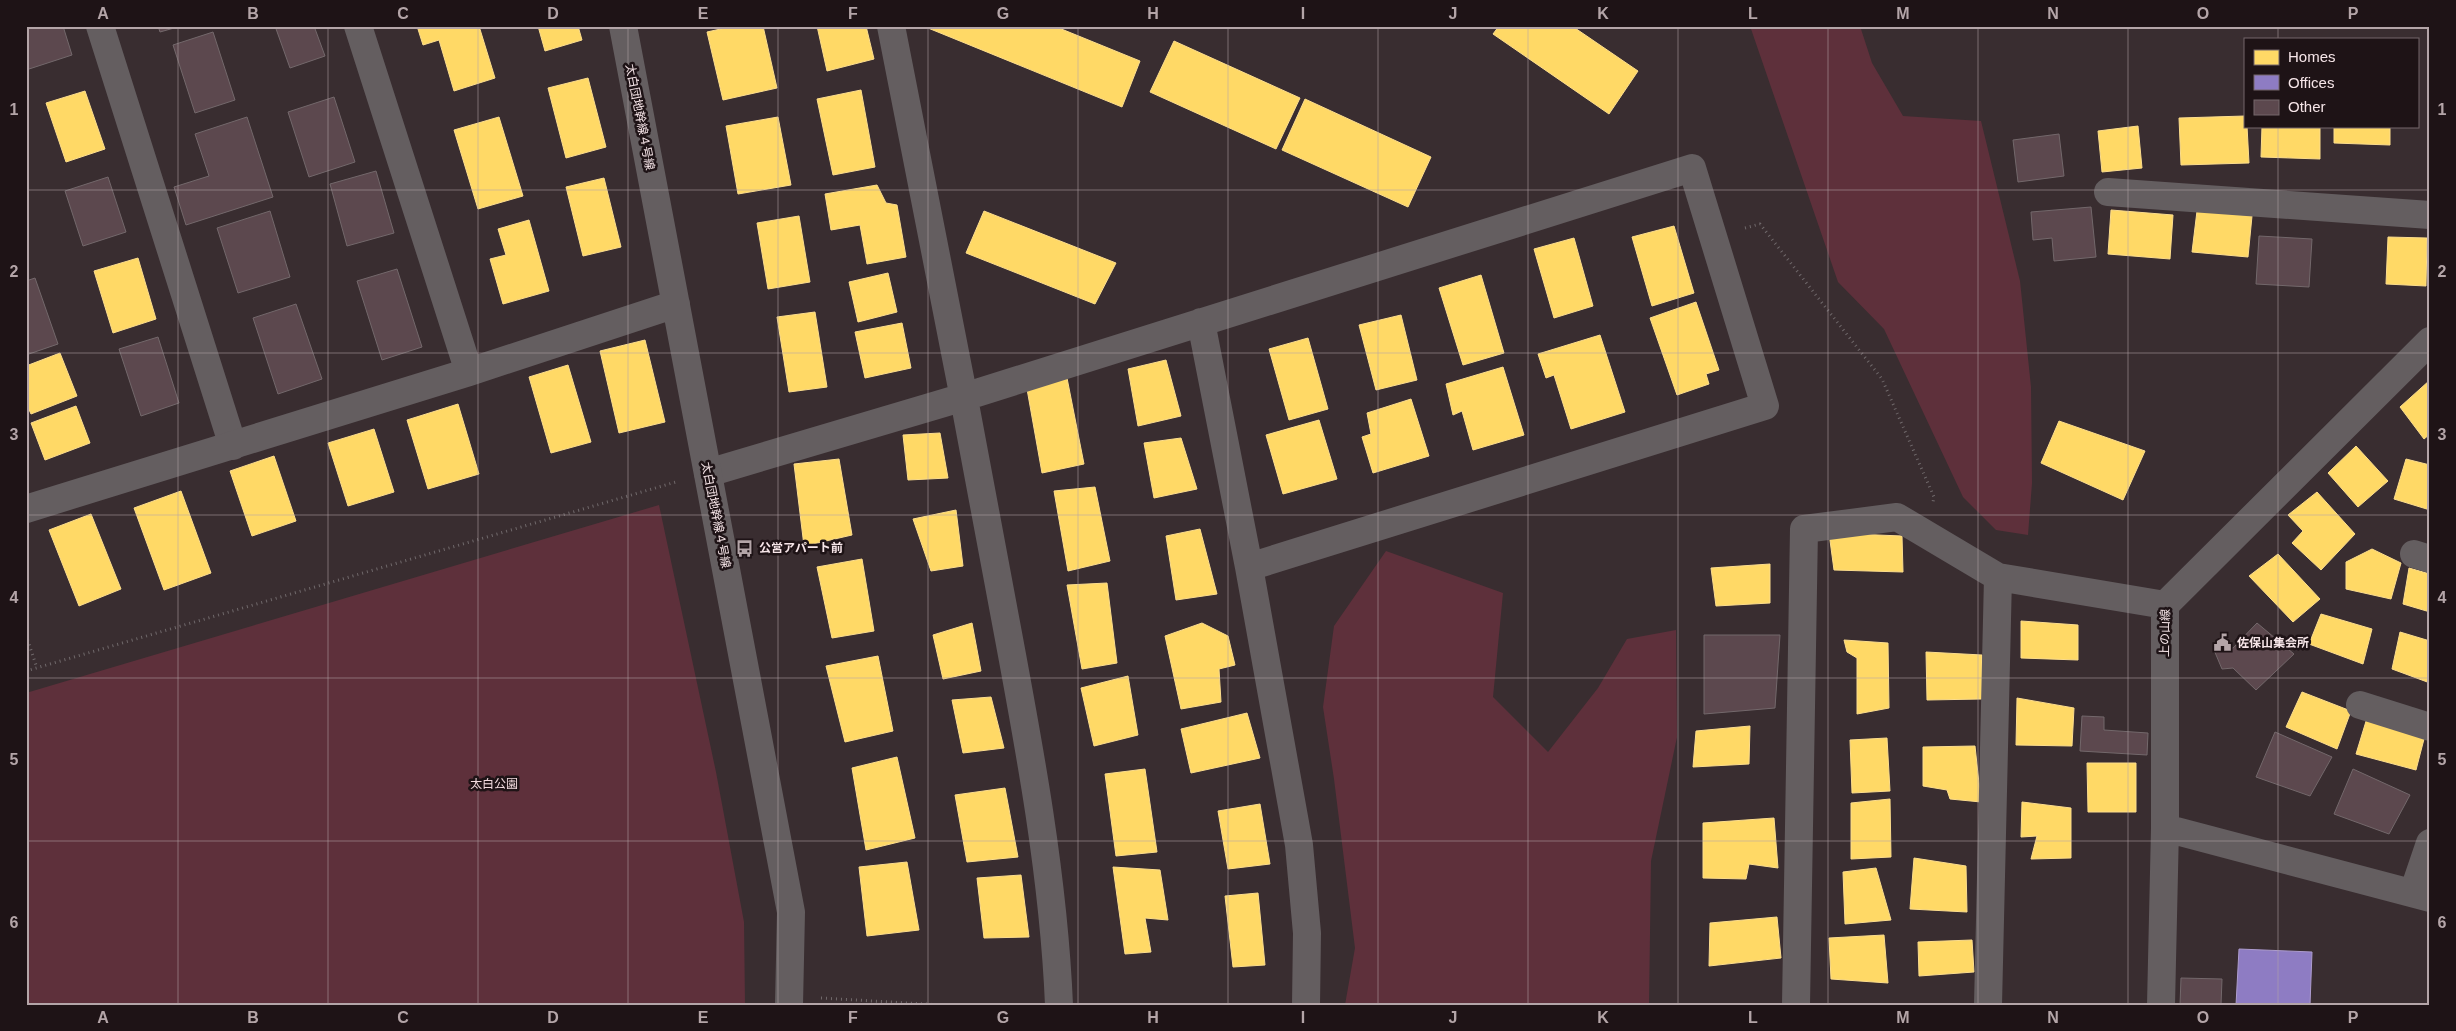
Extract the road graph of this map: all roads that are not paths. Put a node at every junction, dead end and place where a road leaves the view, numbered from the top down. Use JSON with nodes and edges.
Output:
{"nodes":[{"id":1,"x":100,"y":26,"type":"edge"},
{"id":2,"x":358,"y":26,"type":"edge"},
{"id":3,"x":623,"y":26,"type":"edge"},
{"id":4,"x":891,"y":26,"type":"edge"},
{"id":5,"x":2108,"y":192,"type":"dead end"},
{"id":6,"x":2430,"y":215,"type":"edge"},
{"id":7,"x":676,"y":304,"type":"junction"},
{"id":8,"x":1201,"y":322,"type":"junction"},
{"id":9,"x":2430,"y":341,"type":"edge"},
{"id":10,"x":469,"y":372,"type":"junction"},
{"id":11,"x":964,"y":397,"type":"junction"},
{"id":12,"x":233,"y":446,"type":"junction"},
{"id":13,"x":708,"y":473,"type":"junction"},
{"id":14,"x":26,"y":509,"type":"edge"},
{"id":15,"x":1249,"y":567,"type":"junction"},
{"id":16,"x":1998,"y":578,"type":"junction"},
{"id":17,"x":2165,"y":605,"type":"junction"},
{"id":18,"x":2360,"y":706,"type":"dead end"},
{"id":19,"x":2430,"y":727,"type":"edge"},
{"id":20,"x":2165,"y":828,"type":"junction"},
{"id":21,"x":2430,"y":843,"type":"edge"},
{"id":22,"x":2421,"y":895,"type":"edge"},
{"id":23,"x":790,"y":1001,"type":"edge"},
{"id":24,"x":1059,"y":1005,"type":"edge"},
{"id":25,"x":1306,"y":1005,"type":"edge"},
{"id":26,"x":1796,"y":1005,"type":"edge"},
{"id":27,"x":1988,"y":1005,"type":"edge"},
{"id":28,"x":2161,"y":1005,"type":"edge"}],
"edges":[{"from":1,"to":12,"type":"street"},
{"from":2,"to":10,"type":"street"},
{"from":3,"to":7,"type":"street","name":"太白団地幹線４号線"},
{"from":4,"to":11,"type":"street"},
{"from":5,"to":6,"type":"street"},
{"from":7,"to":10,"type":"street"},
{"from":7,"to":13,"type":"street","name":"太白団地幹線４号線"},
{"from":8,"to":11,"type":"street"},
{"from":8,"to":15,"type":"street"},
{"from":8,"to":15,"type":"street"},
{"from":9,"to":17,"type":"street","name":"上の山線"},
{"from":10,"to":12,"type":"street"},
{"from":11,"to":13,"type":"street"},
{"from":11,"to":24,"type":"street"},
{"from":12,"to":14,"type":"street"},
{"from":13,"to":23,"type":"street","name":"太白団地幹線４号線"},
{"from":15,"to":25,"type":"street"},
{"from":16,"to":17,"type":"street"},
{"from":16,"to":26,"type":"street"},
{"from":16,"to":27,"type":"street"},
{"from":17,"to":20,"type":"street","name":"上の山線"},
{"from":18,"to":19,"type":"street"},
{"from":20,"to":22,"type":"street"},
{"from":20,"to":28,"type":"street","name":"上の山線"},
{"from":21,"to":22,"type":"street"}]}
